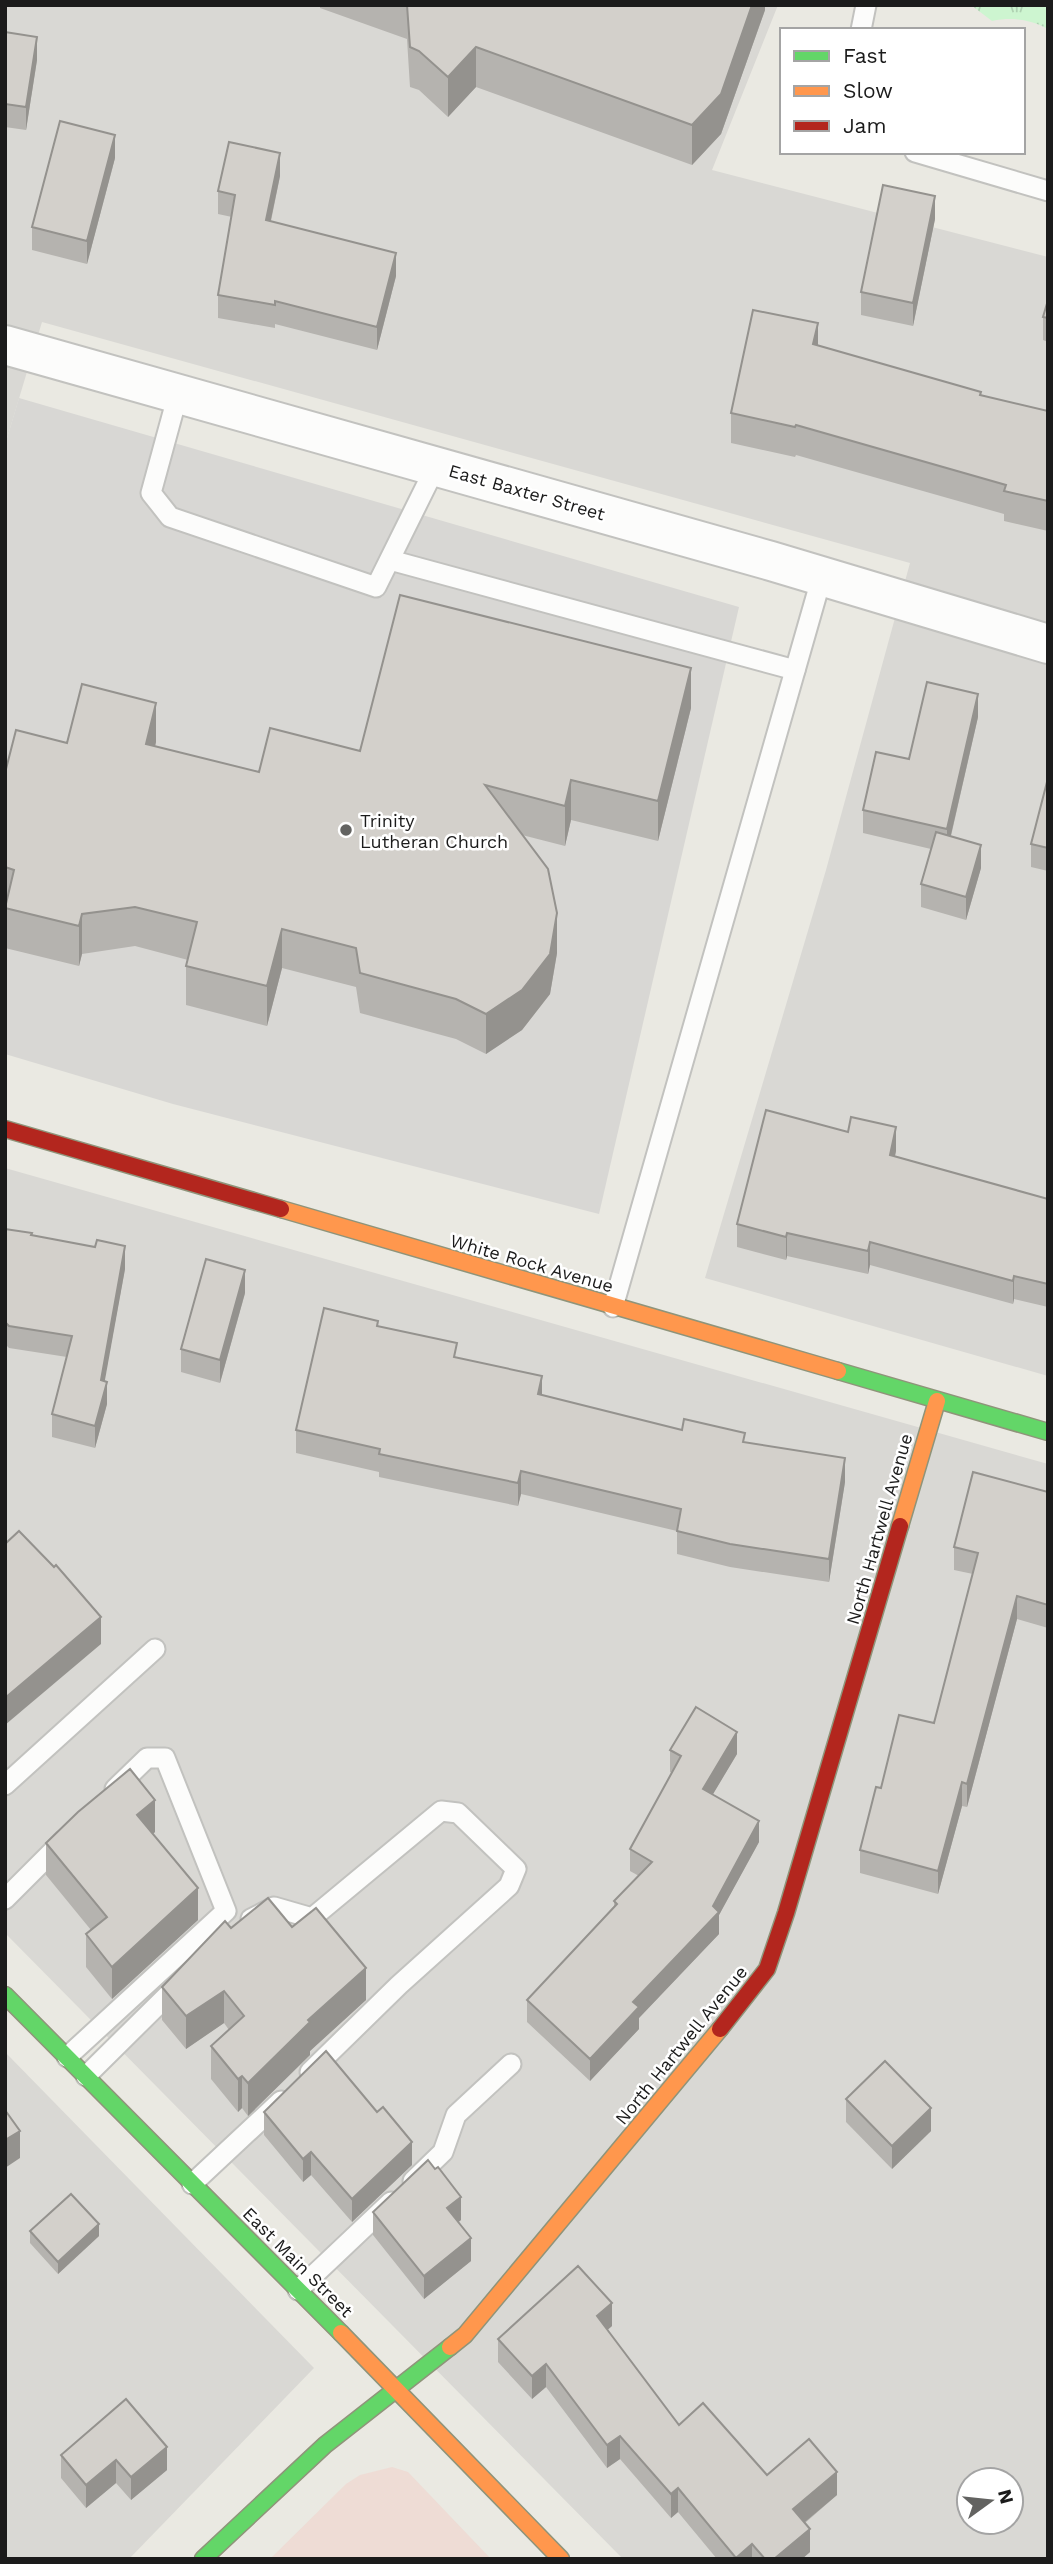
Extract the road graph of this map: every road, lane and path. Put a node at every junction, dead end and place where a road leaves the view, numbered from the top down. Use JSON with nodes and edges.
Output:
{"nodes":[{"id":1,"x":866,"y":5,"type":"edge"},
{"id":2,"x":861,"y":28,"type":"edge"},
{"id":3,"x":922,"y":154,"type":"edge"},
{"id":4,"x":1048,"y":191,"type":"edge"},
{"id":5,"x":5,"y":345,"type":"edge"},
{"id":6,"x":178,"y":394,"type":"junction"},
{"id":7,"x":436,"y":466,"type":"junction"},
{"id":8,"x":390,"y":560,"type":"junction"},
{"id":9,"x":822,"y":576,"type":"junction"},
{"id":10,"x":1048,"y":644,"type":"edge"},
{"id":11,"x":795,"y":670,"type":"junction"},
{"id":12,"x":5,"y":1129,"type":"edge"},
{"id":13,"x":613,"y":1307,"type":"junction"},
{"id":14,"x":937,"y":1401,"type":"junction"},
{"id":15,"x":1048,"y":1432,"type":"edge"},
{"id":16,"x":155,"y":1650,"type":"dead end"},
{"id":17,"x":5,"y":1786,"type":"edge"},
{"id":18,"x":100,"y":1805,"type":"edge"},
{"id":19,"x":81,"y":1824,"type":"edge"},
{"id":20,"x":5,"y":1899,"type":"edge"},
{"id":21,"x":204,"y":1957,"type":"edge"},
{"id":22,"x":187,"y":1976,"type":"edge"},
{"id":23,"x":11,"y":2012,"type":"edge"},
{"id":24,"x":67,"y":2057,"type":"junction"},
{"id":25,"x":511,"y":2064,"type":"dead end"},
{"id":26,"x":86,"y":2076,"type":"junction"},
{"id":27,"x":192,"y":2184,"type":"junction"},
{"id":28,"x":298,"y":2290,"type":"junction"},
{"id":29,"x":397,"y":2390,"type":"junction"},
{"id":30,"x":203,"y":2559,"type":"edge"},
{"id":31,"x":561,"y":2559,"type":"edge"}],
"edges":[{"from":1,"to":2,"type":"lane"},
{"from":3,"to":4,"type":"lane"},
{"from":5,"to":6,"type":"street","name":"East Baxter Street"},
{"from":6,"to":7,"type":"street","name":"East Baxter Street"},
{"from":6,"to":8,"type":"lane"},
{"from":7,"to":8,"type":"lane"},
{"from":7,"to":9,"type":"street","name":"East Baxter Street"},
{"from":8,"to":11,"type":"lane"},
{"from":9,"to":10,"type":"street","name":"East Baxter Street"},
{"from":9,"to":11,"type":"lane"},
{"from":11,"to":13,"type":"lane"},
{"from":12,"to":13,"type":"street","name":"White Rock Avenue"},
{"from":13,"to":14,"type":"street","name":"White Rock Avenue"},
{"from":14,"to":15,"type":"street","name":"White Rock Avenue"},
{"from":14,"to":29,"type":"street","name":"North Hartwell Avenue"},
{"from":16,"to":17,"type":"lane"},
{"from":18,"to":24,"type":"lane"},
{"from":19,"to":20,"type":"lane"},
{"from":21,"to":27,"type":"lane"},
{"from":22,"to":26,"type":"lane"},
{"from":23,"to":24,"type":"street","name":"East Main Street"},
{"from":24,"to":26,"type":"street","name":"East Main Street"},
{"from":25,"to":28,"type":"lane"},
{"from":26,"to":27,"type":"street","name":"East Main Street"},
{"from":27,"to":28,"type":"street","name":"East Main Street"},
{"from":28,"to":29,"type":"street","name":"East Main Street"},
{"from":29,"to":30,"type":"street","name":"North Hartwell Avenue"},
{"from":29,"to":31,"type":"street","name":"East Main Street"}]}
